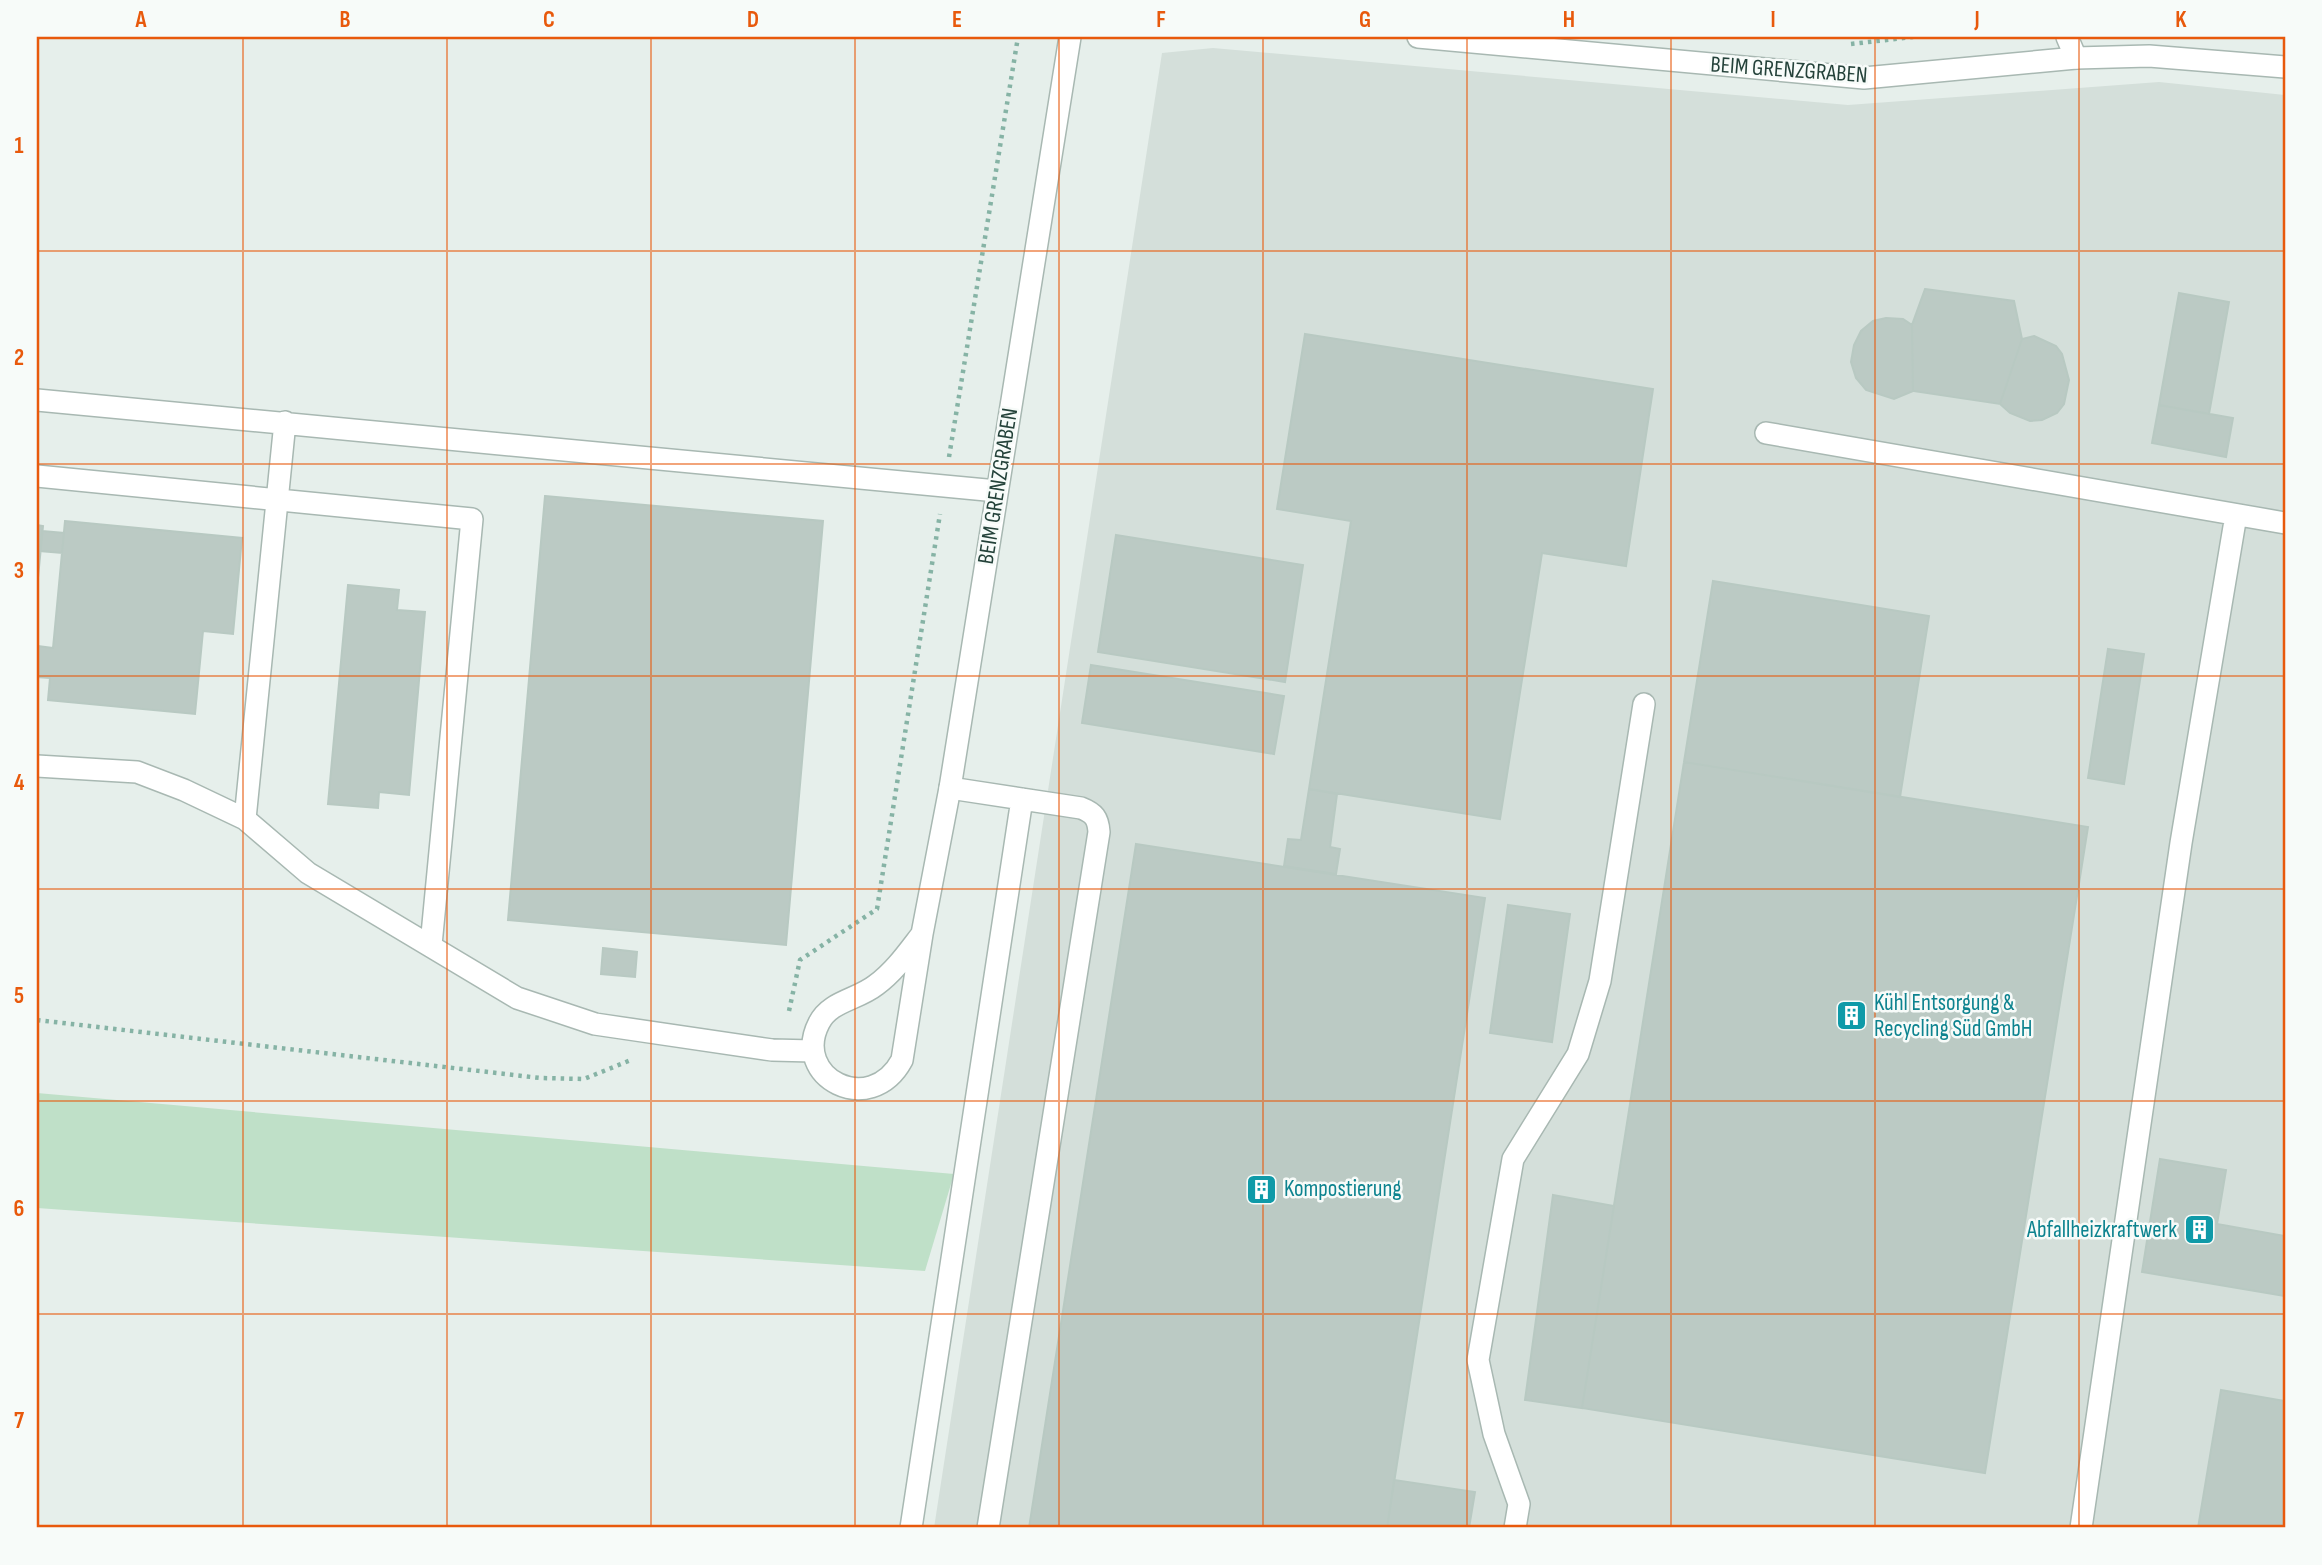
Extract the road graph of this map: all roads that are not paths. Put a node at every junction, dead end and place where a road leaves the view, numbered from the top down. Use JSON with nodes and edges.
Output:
{"nodes":[{"id":1,"x":1070,"y":37,"type":"edge"},
{"id":2,"x":1418,"y":37,"type":"edge"},
{"id":3,"x":2067,"y":37,"type":"edge"},
{"id":4,"x":2076,"y":58,"type":"junction"},
{"id":5,"x":2285,"y":67,"type":"edge"},
{"id":6,"x":37,"y":400,"type":"edge"},
{"id":7,"x":285,"y":422,"type":"junction"},
{"id":8,"x":1766,"y":433,"type":"dead end"},
{"id":9,"x":37,"y":475,"type":"edge"},
{"id":10,"x":997,"y":491,"type":"junction"},
{"id":11,"x":276,"y":499,"type":"junction"},
{"id":12,"x":2236,"y":515,"type":"junction"},
{"id":13,"x":2285,"y":523,"type":"edge"},
{"id":14,"x":1644,"y":704,"type":"dead end"},
{"id":15,"x":37,"y":766,"type":"edge"},
{"id":16,"x":950,"y":788,"type":"junction"},
{"id":17,"x":1022,"y":799,"type":"junction"},
{"id":18,"x":245,"y":819,"type":"junction"},
{"id":19,"x":922,"y":934,"type":"junction"},
{"id":20,"x":430,"y":945,"type":"junction"},
{"id":21,"x":813,"y":1051,"type":"junction"},
{"id":22,"x":911,"y":1528,"type":"edge"},
{"id":23,"x":988,"y":1528,"type":"edge"},
{"id":24,"x":1515,"y":1528,"type":"edge"},
{"id":25,"x":2081,"y":1528,"type":"edge"}],
"edges":[{"from":1,"to":10,"type":"street","name":"BEIM GRENZGRABEN"},
{"from":2,"to":4,"type":"street","name":"BEIM GRENZGRABEN"},
{"from":3,"to":4,"type":"street"},
{"from":4,"to":5,"type":"street","name":"BEIM GRENZGRABEN"},
{"from":6,"to":7,"type":"street"},
{"from":7,"to":10,"type":"street"},
{"from":7,"to":11,"type":"street"},
{"from":8,"to":12,"type":"street"},
{"from":9,"to":11,"type":"street"},
{"from":10,"to":16,"type":"street","name":"BEIM GRENZGRABEN"},
{"from":11,"to":18,"type":"street"},
{"from":11,"to":20,"type":"street"},
{"from":12,"to":13,"type":"street"},
{"from":12,"to":25,"type":"street"},
{"from":14,"to":24,"type":"street"},
{"from":15,"to":18,"type":"street"},
{"from":16,"to":17,"type":"street"},
{"from":16,"to":19,"type":"street","name":"BEIM GRENZGRABEN"},
{"from":17,"to":22,"type":"street"},
{"from":17,"to":23,"type":"street"},
{"from":18,"to":20,"type":"street"},
{"from":19,"to":21,"type":"street","name":"BEIM GRENZGRABEN"},
{"from":19,"to":21,"type":"street","name":"BEIM GRENZGRABEN"},
{"from":20,"to":21,"type":"street"}]}
